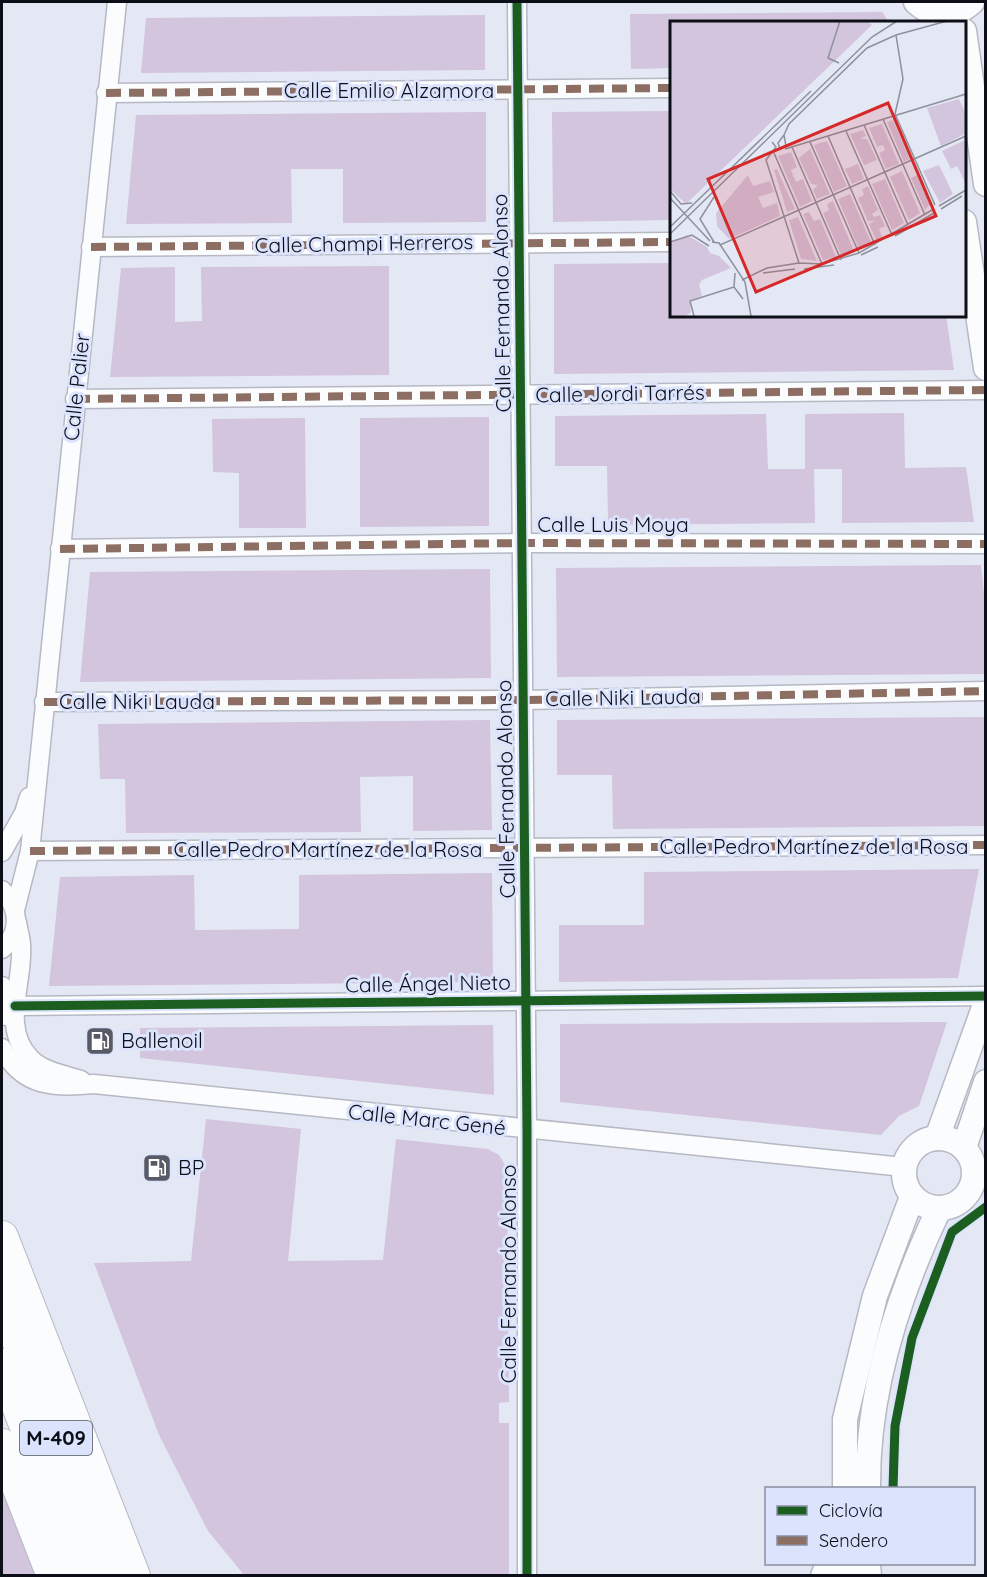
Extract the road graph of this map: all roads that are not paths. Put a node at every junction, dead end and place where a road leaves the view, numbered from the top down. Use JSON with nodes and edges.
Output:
{"nodes":[{"id":1,"x":117,"y":2,"type":"edge"},
{"id":2,"x":517,"y":2,"type":"edge"},
{"id":3,"x":928,"y":12,"type":"edge"},
{"id":4,"x":965,"y":16,"type":"edge"},
{"id":5,"x":966,"y":24,"type":"edge"},
{"id":6,"x":670,"y":88,"type":"edge"},
{"id":7,"x":518,"y":90,"type":"junction"},
{"id":8,"x":106,"y":93,"type":"junction"},
{"id":9,"x":986,"y":184,"type":"edge"},
{"id":10,"x":966,"y":241,"type":"edge"},
{"id":11,"x":519,"y":242,"type":"junction"},
{"id":12,"x":670,"y":242,"type":"edge"},
{"id":13,"x":91,"y":247,"type":"junction"},
{"id":14,"x":986,"y":368,"type":"edge"},
{"id":15,"x":986,"y":390,"type":"edge"},
{"id":16,"x":520,"y":395,"type":"junction"},
{"id":17,"x":75,"y":399,"type":"junction"},
{"id":18,"x":522,"y":543,"type":"junction"},
{"id":19,"x":986,"y":544,"type":"edge"},
{"id":20,"x":60,"y":549,"type":"junction"},
{"id":21,"x":986,"y":691,"type":"edge"},
{"id":22,"x":523,"y":700,"type":"junction"},
{"id":23,"x":44,"y":702,"type":"junction"},
{"id":24,"x":38,"y":773,"type":"junction"},
{"id":25,"x":7,"y":837,"type":"edge"},
{"id":26,"x":986,"y":845,"type":"edge"},
{"id":27,"x":525,"y":849,"type":"junction"},
{"id":28,"x":30,"y":851,"type":"junction"},
{"id":29,"x":2,"y":852,"type":"edge"},
{"id":30,"x":2,"y":890,"type":"edge"},
{"id":31,"x":16,"y":916,"type":"junction"},
{"id":32,"x":2,"y":949,"type":"edge"},
{"id":33,"x":2,"y":986,"type":"edge"},
{"id":34,"x":986,"y":996,"type":"edge"},
{"id":35,"x":526,"y":1001,"type":"junction"},
{"id":36,"x":986,"y":1002,"type":"edge"},
{"id":37,"x":15,"y":1006,"type":"junction"},
{"id":38,"x":2,"y":1048,"type":"edge"},
{"id":39,"x":986,"y":1082,"type":"edge"},
{"id":40,"x":94,"y":1084,"type":"junction"},
{"id":41,"x":58,"y":1085,"type":"junction"},
{"id":42,"x":527,"y":1130,"type":"junction"},
{"id":43,"x":937,"y":1137,"type":"junction"},
{"id":44,"x":964,"y":1148,"type":"junction"},
{"id":45,"x":904,"y":1167,"type":"junction"},
{"id":46,"x":912,"y":1197,"type":"junction"},
{"id":47,"x":939,"y":1209,"type":"junction"},
{"id":48,"x":2,"y":1237,"type":"edge"},
{"id":49,"x":2,"y":1300,"type":"edge"},
{"id":50,"x":2,"y":1365,"type":"edge"},
{"id":51,"x":2,"y":1421,"type":"edge"},
{"id":52,"x":2,"y":1445,"type":"edge"},
{"id":53,"x":83,"y":1445,"type":"junction"},
{"id":54,"x":845,"y":1487,"type":"edge"},
{"id":55,"x":868,"y":1487,"type":"edge"},
{"id":56,"x":53,"y":1575,"type":"edge"},
{"id":57,"x":63,"y":1575,"type":"edge"},
{"id":58,"x":84,"y":1575,"type":"edge"},
{"id":59,"x":110,"y":1575,"type":"edge"},
{"id":60,"x":134,"y":1575,"type":"edge"},
{"id":61,"x":148,"y":1575,"type":"edge"},
{"id":62,"x":527,"y":1575,"type":"edge"}],
"edges":[{"from":1,"to":8,"type":"street","name":"Calle Palier"},
{"from":2,"to":7,"type":"street","name":"Calle Fernando Alonso"},
{"from":3,"to":4,"type":"street"},
{"from":5,"to":9,"type":"street"},
{"from":6,"to":7,"type":"street","name":"Calle Emilio Alzamora"},
{"from":7,"to":8,"type":"street","name":"Calle Emilio Alzamora"},
{"from":7,"to":11,"type":"street","name":"Calle Fernando Alonso"},
{"from":8,"to":13,"type":"street","name":"Calle Palier"},
{"from":10,"to":14,"type":"street"},
{"from":11,"to":12,"type":"street","name":"Calle Champi Herreros"},
{"from":11,"to":13,"type":"street","name":"Calle Champi Herreros"},
{"from":11,"to":16,"type":"street","name":"Calle Fernando Alonso"},
{"from":13,"to":17,"type":"street","name":"Calle Palier"},
{"from":15,"to":16,"type":"street","name":"Calle Jordi Tarrés"},
{"from":16,"to":17,"type":"street","name":"Calle Jordi Tarrés"},
{"from":16,"to":18,"type":"street","name":"Calle Fernando Alonso"},
{"from":17,"to":20,"type":"street","name":"Calle Palier"},
{"from":18,"to":19,"type":"street","name":"Calle Luis Moya"},
{"from":18,"to":20,"type":"street","name":"Calle Luis Moya"},
{"from":18,"to":22,"type":"street","name":"Calle Fernando Alonso"},
{"from":20,"to":23,"type":"street","name":"Calle Palier"},
{"from":21,"to":22,"type":"street","name":"Calle Niki Lauda"},
{"from":22,"to":23,"type":"street","name":"Calle Niki Lauda"},
{"from":22,"to":27,"type":"street","name":"Calle Fernando Alonso"},
{"from":23,"to":24,"type":"street","name":"Calle Palier"},
{"from":24,"to":25,"type":"street","name":"Calle Palier"},
{"from":24,"to":28,"type":"street","name":"Calle Palier"},
{"from":25,"to":29,"type":"street","name":"Calle Palier"},
{"from":26,"to":27,"type":"street","name":"Calle Pedro Martínez de la Rosa"},
{"from":27,"to":28,"type":"street","name":"Calle Pedro Martínez de la Rosa"},
{"from":27,"to":35,"type":"street","name":"Calle Fernando Alonso"},
{"from":28,"to":31,"type":"street","name":"Calle Palier"},
{"from":30,"to":31,"type":"street"},
{"from":31,"to":32,"type":"street"},
{"from":31,"to":37,"type":"street","name":"Calle Palier"},
{"from":33,"to":41,"type":"street"},
{"from":34,"to":35,"type":"street","name":"Calle Ángel Nieto"},
{"from":35,"to":37,"type":"street","name":"Calle Ángel Nieto"},
{"from":35,"to":42,"type":"street","name":"Calle Fernando Alonso"},
{"from":36,"to":43,"type":"street"},
{"from":37,"to":40,"type":"street","name":"Calle Palier"},
{"from":38,"to":41,"type":"street"},
{"from":39,"to":44,"type":"street"},
{"from":40,"to":41,"type":"street"},
{"from":40,"to":42,"type":"street","name":"Calle Marc Gené"},
{"from":42,"to":45,"type":"street","name":"Calle Marc Gené"},
{"from":42,"to":62,"type":"street","name":"Calle Fernando Alonso"},
{"from":43,"to":44,"type":"street"},
{"from":43,"to":45,"type":"street"},
{"from":44,"to":47,"type":"street"},
{"from":45,"to":46,"type":"street"},
{"from":46,"to":47,"type":"street"},
{"from":46,"to":54,"type":"street"},
{"from":47,"to":55,"type":"street"},
{"from":48,"to":53,"type":"highway","number":"M-409"},
{"from":49,"to":59,"type":"highway","number":"M-409"},
{"from":50,"to":58,"type":"highway","number":"M-409"},
{"from":51,"to":57,"type":"highway","number":"M-409"},
{"from":52,"to":56,"type":"highway","number":"M-409"},
{"from":53,"to":60,"type":"highway","number":"M-409"},
{"from":53,"to":61,"type":"highway","number":"M-409"}]}
